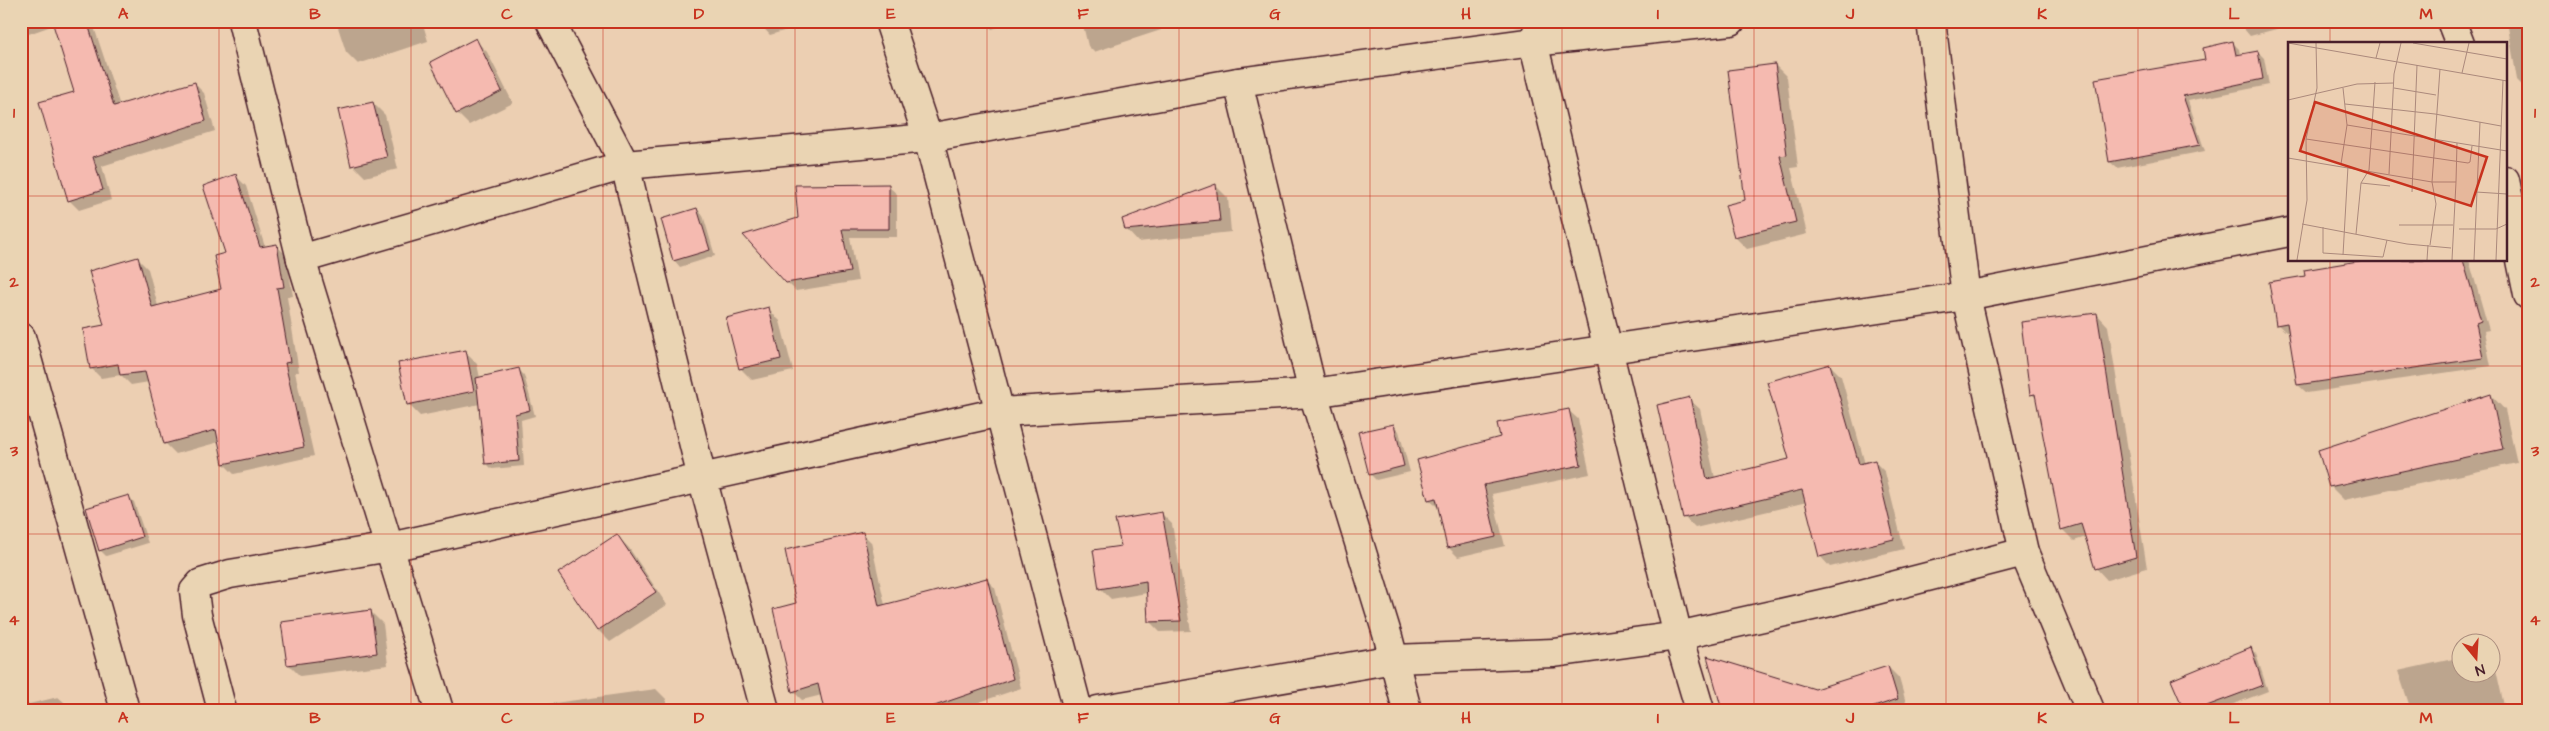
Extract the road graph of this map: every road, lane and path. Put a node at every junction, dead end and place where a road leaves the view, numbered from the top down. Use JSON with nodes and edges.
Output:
{"nodes":[{"id":1,"x":242,"y":21,"type":"edge"},
{"id":2,"x":550,"y":21,"type":"edge"},
{"id":3,"x":888,"y":21,"type":"edge"},
{"id":4,"x":1731,"y":21,"type":"edge"},
{"id":5,"x":1931,"y":21,"type":"edge"},
{"id":6,"x":2452,"y":21,"type":"edge"},
{"id":7,"x":1537,"y":32,"type":"edge"},
{"id":8,"x":2459,"y":42,"type":"edge"},
{"id":9,"x":1238,"y":82,"type":"junction"},
{"id":10,"x":928,"y":138,"type":"junction"},
{"id":11,"x":624,"y":165,"type":"junction"},
{"id":12,"x":2506,"y":186,"type":"edge"},
{"id":13,"x":2288,"y":232,"type":"edge"},
{"id":14,"x":301,"y":259,"type":"junction"},
{"id":15,"x":2528,"y":295,"type":"edge"},
{"id":16,"x":1966,"y":296,"type":"junction"},
{"id":17,"x":21,"y":336,"type":"edge"},
{"id":18,"x":1609,"y":349,"type":"junction"},
{"id":19,"x":1313,"y":393,"type":"junction"},
{"id":20,"x":1000,"y":412,"type":"junction"},
{"id":21,"x":702,"y":478,"type":"junction"},
{"id":22,"x":390,"y":546,"type":"junction"},
{"id":23,"x":2024,"y":552,"type":"junction"},
{"id":24,"x":1678,"y":636,"type":"junction"},
{"id":25,"x":1394,"y":659,"type":"junction"},
{"id":26,"x":125,"y":710,"type":"edge"},
{"id":27,"x":222,"y":710,"type":"edge"},
{"id":28,"x":439,"y":710,"type":"edge"},
{"id":29,"x":765,"y":710,"type":"edge"},
{"id":30,"x":1078,"y":710,"type":"edge"},
{"id":31,"x":1098,"y":710,"type":"edge"},
{"id":32,"x":1407,"y":710,"type":"edge"},
{"id":33,"x":1700,"y":710,"type":"edge"},
{"id":34,"x":2090,"y":710,"type":"edge"}],
"edges":[{"from":1,"to":14,"type":"street"},
{"from":2,"to":11,"type":"street"},
{"from":3,"to":10,"type":"street"},
{"from":4,"to":7,"type":"street"},
{"from":5,"to":16,"type":"street"},
{"from":6,"to":8,"type":"street"},
{"from":7,"to":9,"type":"street"},
{"from":7,"to":18,"type":"street"},
{"from":9,"to":10,"type":"street"},
{"from":9,"to":19,"type":"street"},
{"from":10,"to":11,"type":"street"},
{"from":10,"to":20,"type":"street"},
{"from":11,"to":14,"type":"street"},
{"from":11,"to":21,"type":"street"},
{"from":12,"to":15,"type":"street"},
{"from":13,"to":16,"type":"street"},
{"from":14,"to":22,"type":"street"},
{"from":16,"to":18,"type":"street"},
{"from":16,"to":23,"type":"street"},
{"from":17,"to":26,"type":"street"},
{"from":18,"to":19,"type":"street"},
{"from":18,"to":24,"type":"street"},
{"from":19,"to":20,"type":"street"},
{"from":19,"to":25,"type":"street"},
{"from":20,"to":21,"type":"street"},
{"from":20,"to":30,"type":"street"},
{"from":21,"to":22,"type":"street"},
{"from":21,"to":29,"type":"street"},
{"from":22,"to":27,"type":"street"},
{"from":22,"to":28,"type":"street"},
{"from":23,"to":24,"type":"street"},
{"from":23,"to":34,"type":"street"},
{"from":24,"to":25,"type":"street"},
{"from":24,"to":33,"type":"street"},
{"from":25,"to":31,"type":"street"},
{"from":25,"to":32,"type":"street"}]}
